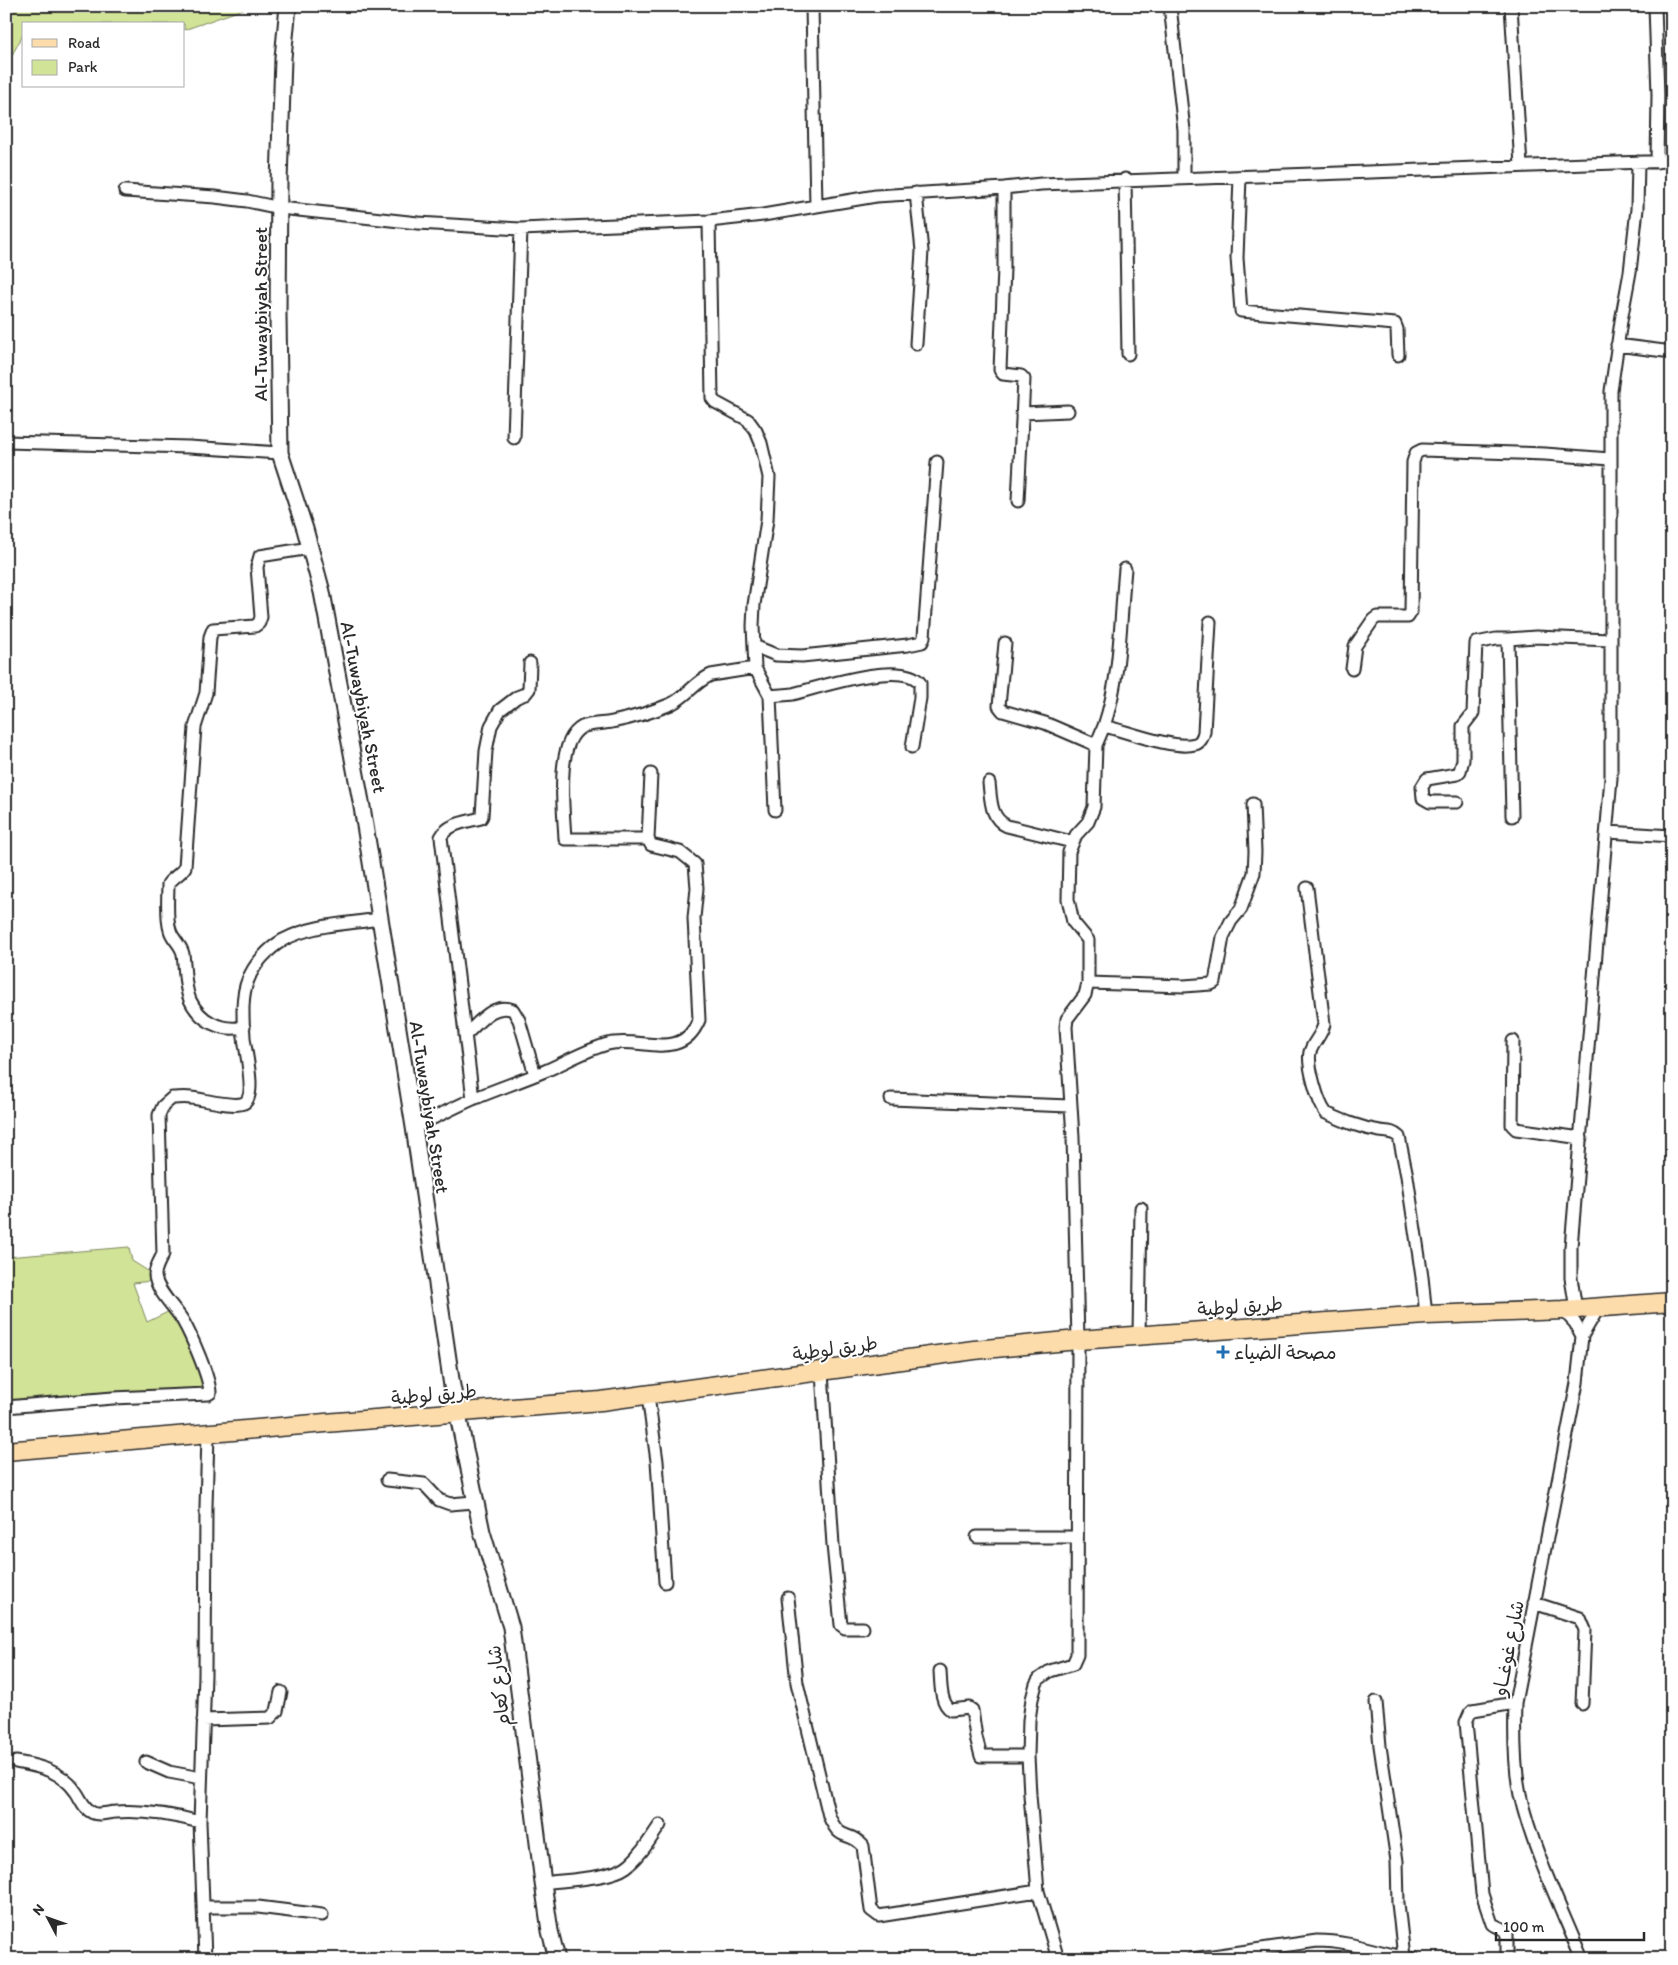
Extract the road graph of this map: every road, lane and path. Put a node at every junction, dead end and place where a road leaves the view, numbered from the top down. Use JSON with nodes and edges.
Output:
{"nodes":[{"id":1,"x":288,"y":6,"type":"edge"},
{"id":2,"x":812,"y":6,"type":"edge"},
{"id":3,"x":1170,"y":6,"type":"edge"},
{"id":4,"x":1511,"y":6,"type":"edge"},
{"id":5,"x":1655,"y":6,"type":"edge"},
{"id":6,"x":1672,"y":161,"type":"edge"},
{"id":7,"x":1638,"y":162,"type":"junction"},
{"id":8,"x":1657,"y":162,"type":"junction"},
{"id":9,"x":1521,"y":166,"type":"junction"},
{"id":10,"x":1240,"y":177,"type":"junction"},
{"id":11,"x":1184,"y":178,"type":"junction"},
{"id":12,"x":1125,"y":179,"type":"junction"},
{"id":13,"x":1004,"y":188,"type":"junction"},
{"id":14,"x":125,"y":190,"type":"dead end"},
{"id":15,"x":916,"y":193,"type":"junction"},
{"id":16,"x":816,"y":206,"type":"junction"},
{"id":17,"x":280,"y":208,"type":"junction"},
{"id":18,"x":708,"y":221,"type":"junction"},
{"id":19,"x":521,"y":229,"type":"junction"},
{"id":20,"x":916,"y":344,"type":"dead end"},
{"id":21,"x":1617,"y":345,"type":"junction"},
{"id":22,"x":1672,"y":352,"type":"edge"},
{"id":23,"x":1128,"y":354,"type":"dead end"},
{"id":24,"x":1398,"y":355,"type":"dead end"},
{"id":25,"x":1068,"y":411,"type":"dead end"},
{"id":26,"x":1023,"y":413,"type":"junction"},
{"id":27,"x":514,"y":438,"type":"dead end"},
{"id":28,"x":6,"y":442,"type":"edge"},
{"id":29,"x":280,"y":453,"type":"junction"},
{"id":30,"x":1610,"y":459,"type":"junction"},
{"id":31,"x":937,"y":462,"type":"dead end"},
{"id":32,"x":1018,"y":501,"type":"dead end"},
{"id":33,"x":310,"y":548,"type":"junction"},
{"id":34,"x":1125,"y":569,"type":"dead end"},
{"id":35,"x":1210,"y":622,"type":"dead end"},
{"id":36,"x":1508,"y":639,"type":"junction"},
{"id":37,"x":1610,"y":640,"type":"junction"},
{"id":38,"x":1005,"y":643,"type":"dead end"},
{"id":39,"x":754,"y":646,"type":"junction"},
{"id":40,"x":530,"y":662,"type":"dead end"},
{"id":41,"x":755,"y":668,"type":"junction"},
{"id":42,"x":1352,"y":669,"type":"dead end"},
{"id":43,"x":770,"y":696,"type":"junction"},
{"id":44,"x":1104,"y":726,"type":"junction"},
{"id":45,"x":1096,"y":745,"type":"junction"},
{"id":46,"x":912,"y":747,"type":"dead end"},
{"id":47,"x":651,"y":774,"type":"dead end"},
{"id":48,"x":989,"y":783,"type":"dead end"},
{"id":49,"x":1457,"y":802,"type":"dead end"},
{"id":50,"x":1253,"y":804,"type":"dead end"},
{"id":51,"x":775,"y":810,"type":"dead end"},
{"id":52,"x":1512,"y":816,"type":"dead end"},
{"id":53,"x":1608,"y":832,"type":"junction"},
{"id":54,"x":1672,"y":836,"type":"edge"},
{"id":55,"x":648,"y":840,"type":"junction"},
{"id":56,"x":1072,"y":842,"type":"junction"},
{"id":57,"x":1307,"y":888,"type":"dead end"},
{"id":58,"x":380,"y":919,"type":"junction"},
{"id":59,"x":1088,"y":983,"type":"junction"},
{"id":60,"x":244,"y":1027,"type":"junction"},
{"id":61,"x":465,"y":1035,"type":"junction"},
{"id":62,"x":1513,"y":1041,"type":"dead end"},
{"id":63,"x":535,"y":1076,"type":"junction"},
{"id":64,"x":473,"y":1099,"type":"junction"},
{"id":65,"x":891,"y":1099,"type":"dead end"},
{"id":66,"x":1070,"y":1106,"type":"junction"},
{"id":67,"x":414,"y":1127,"type":"junction"},
{"id":68,"x":1581,"y":1138,"type":"junction"},
{"id":69,"x":1141,"y":1208,"type":"dead end"},
{"id":70,"x":1672,"y":1302,"type":"edge"},
{"id":71,"x":1599,"y":1307,"type":"junction"},
{"id":72,"x":1569,"y":1309,"type":"junction"},
{"id":73,"x":1426,"y":1315,"type":"junction"},
{"id":74,"x":1139,"y":1335,"type":"junction"},
{"id":75,"x":1582,"y":1336,"type":"junction"},
{"id":76,"x":1078,"y":1340,"type":"junction"},
{"id":77,"x":822,"y":1372,"type":"junction"},
{"id":78,"x":648,"y":1396,"type":"junction"},
{"id":79,"x":6,"y":1407,"type":"edge"},
{"id":80,"x":458,"y":1414,"type":"junction"},
{"id":81,"x":208,"y":1434,"type":"junction"},
{"id":82,"x":6,"y":1451,"type":"edge"},
{"id":83,"x":387,"y":1480,"type":"dead end"},
{"id":84,"x":474,"y":1502,"type":"junction"},
{"id":85,"x":977,"y":1537,"type":"dead end"},
{"id":86,"x":1077,"y":1537,"type":"junction"},
{"id":87,"x":665,"y":1582,"type":"dead end"},
{"id":88,"x":788,"y":1598,"type":"dead end"},
{"id":89,"x":1534,"y":1603,"type":"junction"},
{"id":90,"x":863,"y":1628,"type":"dead end"},
{"id":91,"x":940,"y":1671,"type":"dead end"},
{"id":92,"x":281,"y":1692,"type":"dead end"},
{"id":93,"x":1376,"y":1702,"type":"dead end"},
{"id":94,"x":1515,"y":1704,"type":"junction"},
{"id":95,"x":1582,"y":1704,"type":"dead end"},
{"id":96,"x":203,"y":1720,"type":"junction"},
{"id":97,"x":1028,"y":1756,"type":"junction"},
{"id":98,"x":16,"y":1762,"type":"dead end"},
{"id":99,"x":146,"y":1762,"type":"dead end"},
{"id":100,"x":201,"y":1778,"type":"junction"},
{"id":101,"x":200,"y":1822,"type":"junction"},
{"id":102,"x":660,"y":1825,"type":"dead end"},
{"id":103,"x":543,"y":1883,"type":"junction"},
{"id":104,"x":1038,"y":1891,"type":"junction"},
{"id":105,"x":203,"y":1907,"type":"junction"},
{"id":106,"x":322,"y":1915,"type":"dead end"},
{"id":107,"x":1409,"y":1958,"type":"edge"},
{"id":108,"x":205,"y":1959,"type":"edge"},
{"id":109,"x":557,"y":1959,"type":"edge"},
{"id":110,"x":1058,"y":1959,"type":"edge"},
{"id":111,"x":1192,"y":1959,"type":"edge"},
{"id":112,"x":1508,"y":1959,"type":"edge"},
{"id":113,"x":1582,"y":1959,"type":"edge"}],
"edges":[{"from":1,"to":17,"type":"street","name":"Al-Tuwaybiyah Street"},
{"from":2,"to":16,"type":"street"},
{"from":3,"to":11,"type":"street"},
{"from":4,"to":9,"type":"street"},
{"from":5,"to":8,"type":"street"},
{"from":6,"to":8,"type":"street"},
{"from":7,"to":8,"type":"street"},
{"from":7,"to":9,"type":"street"},
{"from":7,"to":21,"type":"street"},
{"from":9,"to":10,"type":"street"},
{"from":10,"to":11,"type":"street"},
{"from":10,"to":24,"type":"street"},
{"from":11,"to":12,"type":"street"},
{"from":12,"to":13,"type":"street"},
{"from":12,"to":23,"type":"street"},
{"from":13,"to":15,"type":"street"},
{"from":13,"to":26,"type":"street"},
{"from":14,"to":17,"type":"street"},
{"from":15,"to":16,"type":"street"},
{"from":15,"to":20,"type":"street"},
{"from":16,"to":18,"type":"street"},
{"from":17,"to":19,"type":"street"},
{"from":17,"to":29,"type":"street","name":"Al-Tuwaybiyah Street"},
{"from":18,"to":19,"type":"street"},
{"from":18,"to":39,"type":"street"},
{"from":19,"to":27,"type":"street"},
{"from":21,"to":22,"type":"street"},
{"from":21,"to":30,"type":"street"},
{"from":25,"to":26,"type":"street"},
{"from":26,"to":32,"type":"street"},
{"from":28,"to":29,"type":"street"},
{"from":29,"to":33,"type":"street","name":"Al-Tuwaybiyah Street"},
{"from":30,"to":37,"type":"street"},
{"from":30,"to":42,"type":"street"},
{"from":31,"to":39,"type":"street"},
{"from":33,"to":58,"type":"street","name":"Al-Tuwaybiyah Street"},
{"from":33,"to":60,"type":"street"},
{"from":34,"to":44,"type":"street"},
{"from":35,"to":44,"type":"street"},
{"from":36,"to":37,"type":"street"},
{"from":36,"to":49,"type":"street"},
{"from":36,"to":52,"type":"street"},
{"from":37,"to":53,"type":"street"},
{"from":38,"to":45,"type":"street"},
{"from":39,"to":41,"type":"street"},
{"from":40,"to":61,"type":"street"},
{"from":41,"to":43,"type":"street"},
{"from":41,"to":55,"type":"street"},
{"from":43,"to":46,"type":"street"},
{"from":43,"to":51,"type":"street"},
{"from":44,"to":45,"type":"street"},
{"from":45,"to":56,"type":"street"},
{"from":47,"to":55,"type":"street"},
{"from":48,"to":56,"type":"street"},
{"from":50,"to":59,"type":"street"},
{"from":53,"to":54,"type":"street"},
{"from":53,"to":68,"type":"street"},
{"from":55,"to":63,"type":"street"},
{"from":56,"to":59,"type":"street"},
{"from":57,"to":73,"type":"street"},
{"from":58,"to":60,"type":"street"},
{"from":58,"to":67,"type":"street","name":"Al-Tuwaybiyah Street"},
{"from":59,"to":66,"type":"street"},
{"from":60,"to":79,"type":"street"},
{"from":61,"to":63,"type":"street"},
{"from":61,"to":64,"type":"street"},
{"from":62,"to":68,"type":"street"},
{"from":63,"to":64,"type":"street"},
{"from":64,"to":67,"type":"street"},
{"from":65,"to":66,"type":"street"},
{"from":66,"to":76,"type":"street"},
{"from":67,"to":80,"type":"street","name":"Al-Tuwaybiyah Street"},
{"from":68,"to":72,"type":"street"},
{"from":69,"to":74,"type":"street"},
{"from":70,"to":71,"type":"main road","name":"طريق لوطية"},
{"from":71,"to":72,"type":"main road","name":"طريق لوطية"},
{"from":71,"to":75,"type":"street"},
{"from":72,"to":73,"type":"main road","name":"طريق لوطية"},
{"from":72,"to":75,"type":"street"},
{"from":73,"to":74,"type":"main road","name":"طريق لوطية"},
{"from":74,"to":76,"type":"main road","name":"طريق لوطية"},
{"from":75,"to":89,"type":"street","name":"شارع غوغــاو"},
{"from":76,"to":77,"type":"main road","name":"طريق لوطية"},
{"from":76,"to":86,"type":"street"},
{"from":77,"to":78,"type":"main road","name":"طريق لوطية"},
{"from":77,"to":90,"type":"street"},
{"from":78,"to":80,"type":"main road","name":"طريق لوطية"},
{"from":78,"to":87,"type":"street"},
{"from":80,"to":81,"type":"main road","name":"طريق لوطية"},
{"from":80,"to":84,"type":"street","name":"شارع كعام"},
{"from":81,"to":82,"type":"main road","name":"طريق لوطية"},
{"from":81,"to":96,"type":"street"},
{"from":83,"to":84,"type":"street"},
{"from":84,"to":103,"type":"street","name":"شارع كعام"},
{"from":85,"to":86,"type":"street"},
{"from":86,"to":97,"type":"street"},
{"from":88,"to":104,"type":"street"},
{"from":89,"to":94,"type":"street","name":"شارع غوغــاو"},
{"from":89,"to":95,"type":"street"},
{"from":91,"to":97,"type":"street"},
{"from":92,"to":96,"type":"street"},
{"from":93,"to":107,"type":"street"},
{"from":94,"to":112,"type":"street"},
{"from":94,"to":113,"type":"street","name":"شارع غوغــاو"},
{"from":96,"to":100,"type":"street"},
{"from":97,"to":104,"type":"street"},
{"from":98,"to":101,"type":"street"},
{"from":99,"to":100,"type":"street"},
{"from":100,"to":101,"type":"street"},
{"from":101,"to":105,"type":"street"},
{"from":102,"to":103,"type":"street"},
{"from":103,"to":109,"type":"street","name":"شارع كعام"},
{"from":104,"to":110,"type":"street"},
{"from":105,"to":106,"type":"street"},
{"from":105,"to":108,"type":"street"},
{"from":107,"to":111,"type":"street"}]}
